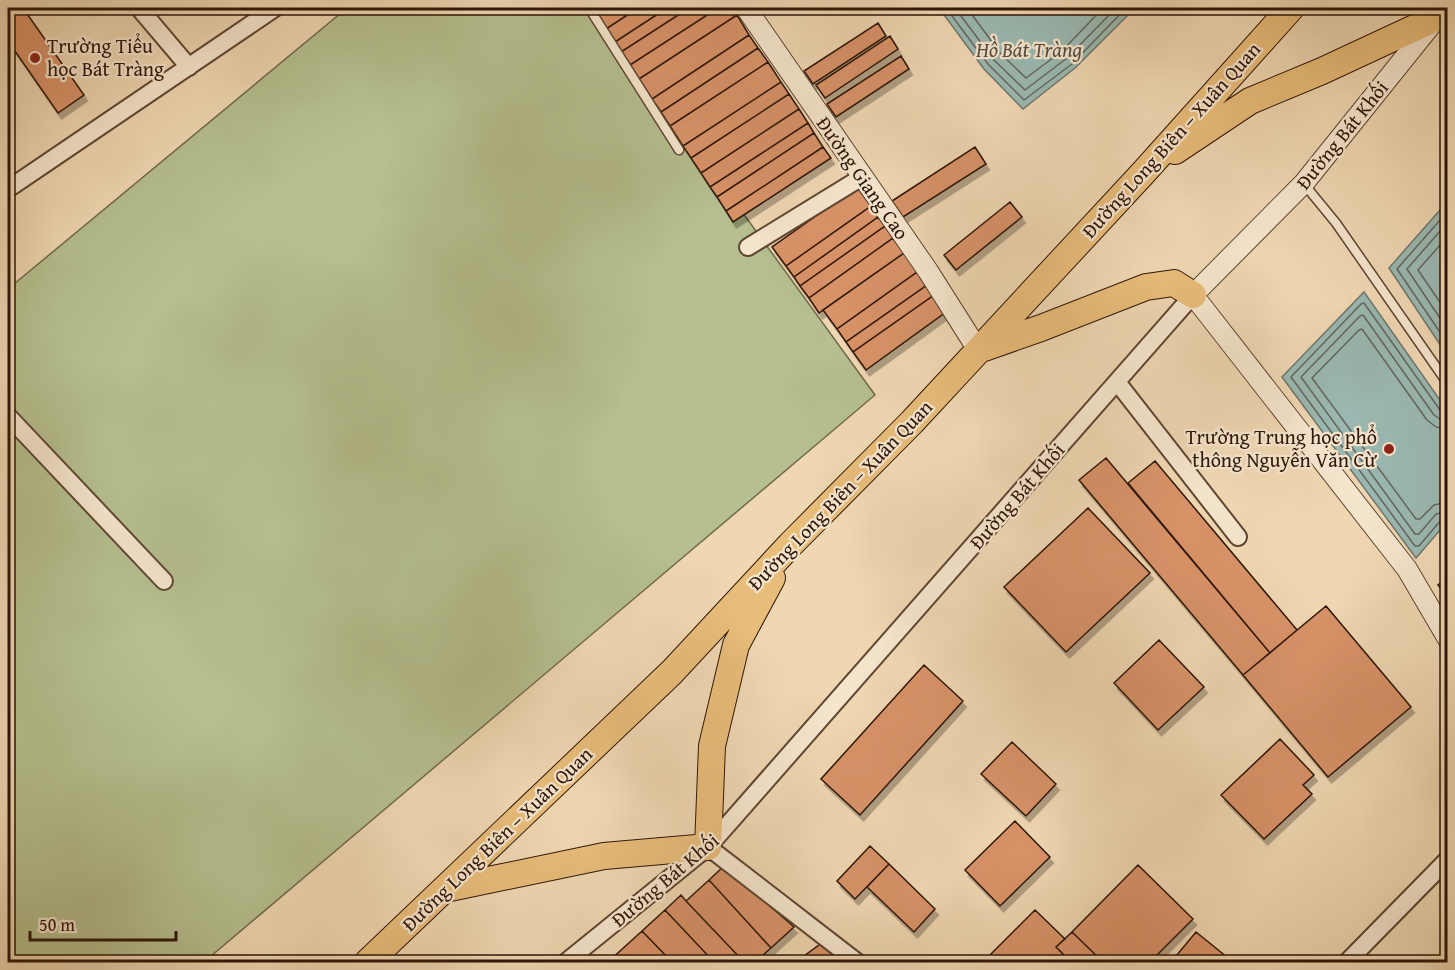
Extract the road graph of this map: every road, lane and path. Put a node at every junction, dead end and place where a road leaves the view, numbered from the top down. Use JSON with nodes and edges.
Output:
{"nodes":[{"id":1,"x":139,"y":8,"type":"edge"},
{"id":2,"x":275,"y":8,"type":"edge"},
{"id":3,"x":589,"y":8,"type":"edge"},
{"id":4,"x":746,"y":8,"type":"edge"},
{"id":5,"x":1291,"y":8,"type":"edge"},
{"id":6,"x":1443,"y":14,"type":"edge"},
{"id":7,"x":189,"y":67,"type":"junction"},
{"id":8,"x":679,"y":150,"type":"dead end"},
{"id":9,"x":1144,"y":172,"type":"junction"},
{"id":10,"x":862,"y":177,"type":"junction"},
{"id":11,"x":1304,"y":183,"type":"junction"},
{"id":12,"x":8,"y":189,"type":"edge"},
{"id":13,"x":748,"y":246,"type":"dead end"},
{"id":14,"x":1193,"y":296,"type":"junction"},
{"id":15,"x":978,"y":350,"type":"junction"},
{"id":16,"x":1117,"y":382,"type":"junction"},
{"id":17,"x":1448,"y":384,"type":"edge"},
{"id":18,"x":8,"y":416,"type":"edge"},
{"id":19,"x":1238,"y":537,"type":"dead end"},
{"id":20,"x":790,"y":545,"type":"junction"},
{"id":21,"x":164,"y":581,"type":"dead end"},
{"id":22,"x":1448,"y":639,"type":"edge"},
{"id":23,"x":708,"y":847,"type":"junction"},
{"id":24,"x":1448,"y":859,"type":"edge"},
{"id":25,"x":445,"y":889,"type":"junction"},
{"id":26,"x":368,"y":963,"type":"edge"},
{"id":27,"x":566,"y":963,"type":"edge"},
{"id":28,"x":856,"y":963,"type":"edge"},
{"id":29,"x":1347,"y":963,"type":"edge"}],
"edges":[{"from":1,"to":7,"type":"street"},
{"from":2,"to":7,"type":"street"},
{"from":3,"to":8,"type":"lane"},
{"from":4,"to":10,"type":"street","name":"Đường Giang Cao"},
{"from":5,"to":9,"type":"main road","name":"Đường Long Biên – Xuân Quan"},
{"from":6,"to":9,"type":"main road"},
{"from":6,"to":11,"type":"street","name":"Đường Bát Khối"},
{"from":7,"to":12,"type":"street"},
{"from":9,"to":15,"type":"main road","name":"Đường Long Biên – Xuân Quan"},
{"from":10,"to":13,"type":"street"},
{"from":10,"to":15,"type":"street","name":"Đường Giang Cao"},
{"from":11,"to":14,"type":"street","name":"Đường Bát Khối"},
{"from":11,"to":17,"type":"lane"},
{"from":14,"to":15,"type":"main road"},
{"from":14,"to":16,"type":"street","name":"Đường Bát Khối"},
{"from":14,"to":22,"type":"street"},
{"from":15,"to":20,"type":"main road","name":"Đường Long Biên – Xuân Quan"},
{"from":16,"to":19,"type":"street"},
{"from":16,"to":23,"type":"street","name":"Đường Bát Khối"},
{"from":18,"to":21,"type":"street"},
{"from":20,"to":23,"type":"main road"},
{"from":20,"to":25,"type":"main road","name":"Đường Long Biên – Xuân Quan"},
{"from":23,"to":25,"type":"main road"},
{"from":23,"to":27,"type":"street","name":"Đường Bát Khối"},
{"from":23,"to":28,"type":"street"},
{"from":24,"to":29,"type":"street"},
{"from":25,"to":26,"type":"main road","name":"Đường Long Biên – Xuân Quan"}]}
